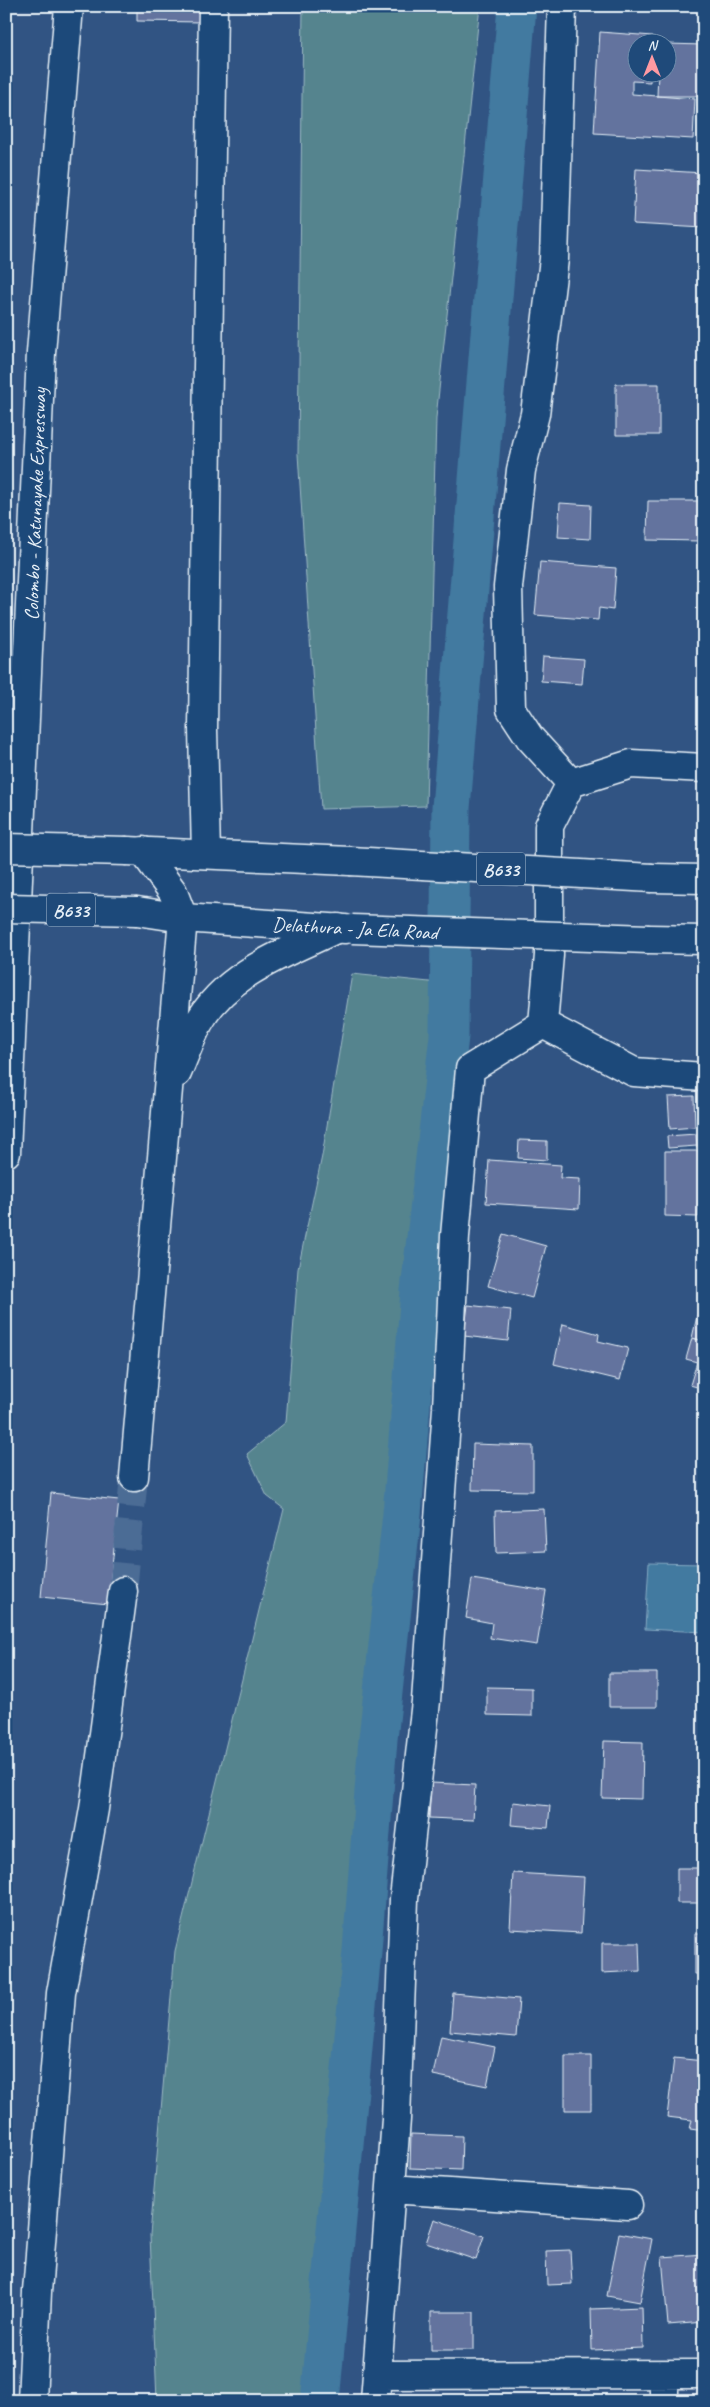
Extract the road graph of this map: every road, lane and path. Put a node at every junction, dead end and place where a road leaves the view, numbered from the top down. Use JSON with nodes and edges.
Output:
{"nodes":[{"id":1,"x":69,"y":6,"type":"edge"},
{"id":2,"x":213,"y":6,"type":"edge"},
{"id":3,"x":562,"y":6,"type":"edge"},
{"id":4,"x":704,"y":768,"type":"edge"},
{"id":5,"x":571,"y":783,"type":"junction"},
{"id":6,"x":6,"y":848,"type":"edge"},
{"id":7,"x":135,"y":851,"type":"junction"},
{"id":8,"x":206,"y":854,"type":"junction"},
{"id":9,"x":704,"y":879,"type":"edge"},
{"id":10,"x":6,"y":908,"type":"edge"},
{"id":11,"x":183,"y":918,"type":"junction"},
{"id":12,"x":345,"y":929,"type":"junction"},
{"id":13,"x":704,"y":940,"type":"edge"},
{"id":14,"x":543,"y":1024,"type":"junction"},
{"id":15,"x":704,"y":1077,"type":"edge"},
{"id":16,"x":168,"y":1093,"type":"junction"},
{"id":17,"x":6,"y":1153,"type":"edge"},
{"id":18,"x":134,"y":1477,"type":"tunnel mouth"},
{"id":19,"x":123,"y":1591,"type":"tunnel mouth"},
{"id":20,"x":391,"y":2189,"type":"junction"},
{"id":21,"x":628,"y":2205,"type":"dead end"},
{"id":22,"x":704,"y":2374,"type":"edge"},
{"id":23,"x":376,"y":2388,"type":"edge"},
{"id":24,"x":664,"y":2388,"type":"edge"},
{"id":25,"x":32,"y":2401,"type":"edge"}],
"edges":[{"from":1,"to":17,"type":"main road","name":"Colombo - Katunayake Expressway"},
{"from":2,"to":8,"type":"main road"},
{"from":3,"to":5,"type":"main road"},
{"from":4,"to":5,"type":"main road"},
{"from":5,"to":14,"type":"main road"},
{"from":6,"to":7,"type":"main road","number":"B633","bridge":true},
{"from":7,"to":8,"type":"main road","number":"B633"},
{"from":7,"to":11,"type":"main road"},
{"from":8,"to":9,"type":"main road","number":"B633","bridge":true},
{"from":10,"to":11,"type":"main road","name":"Delathura - Ja Ela Road","number":"B633","bridge":true},
{"from":11,"to":12,"type":"main road","name":"Delathura - Ja Ela Road","number":"B633"},
{"from":11,"to":16,"type":"main road"},
{"from":12,"to":13,"type":"main road","name":"Delathura - Ja Ela Road","number":"B633","bridge":true},
{"from":12,"to":16,"type":"main road"},
{"from":14,"to":15,"type":"main road"},
{"from":14,"to":20,"type":"main road"},
{"from":16,"to":18,"type":"main road"},
{"from":19,"to":25,"type":"main road"},
{"from":20,"to":21,"type":"main road"},
{"from":20,"to":23,"type":"main road"},
{"from":22,"to":24,"type":"main road"},
{"from":23,"to":24,"type":"main road"}]}
